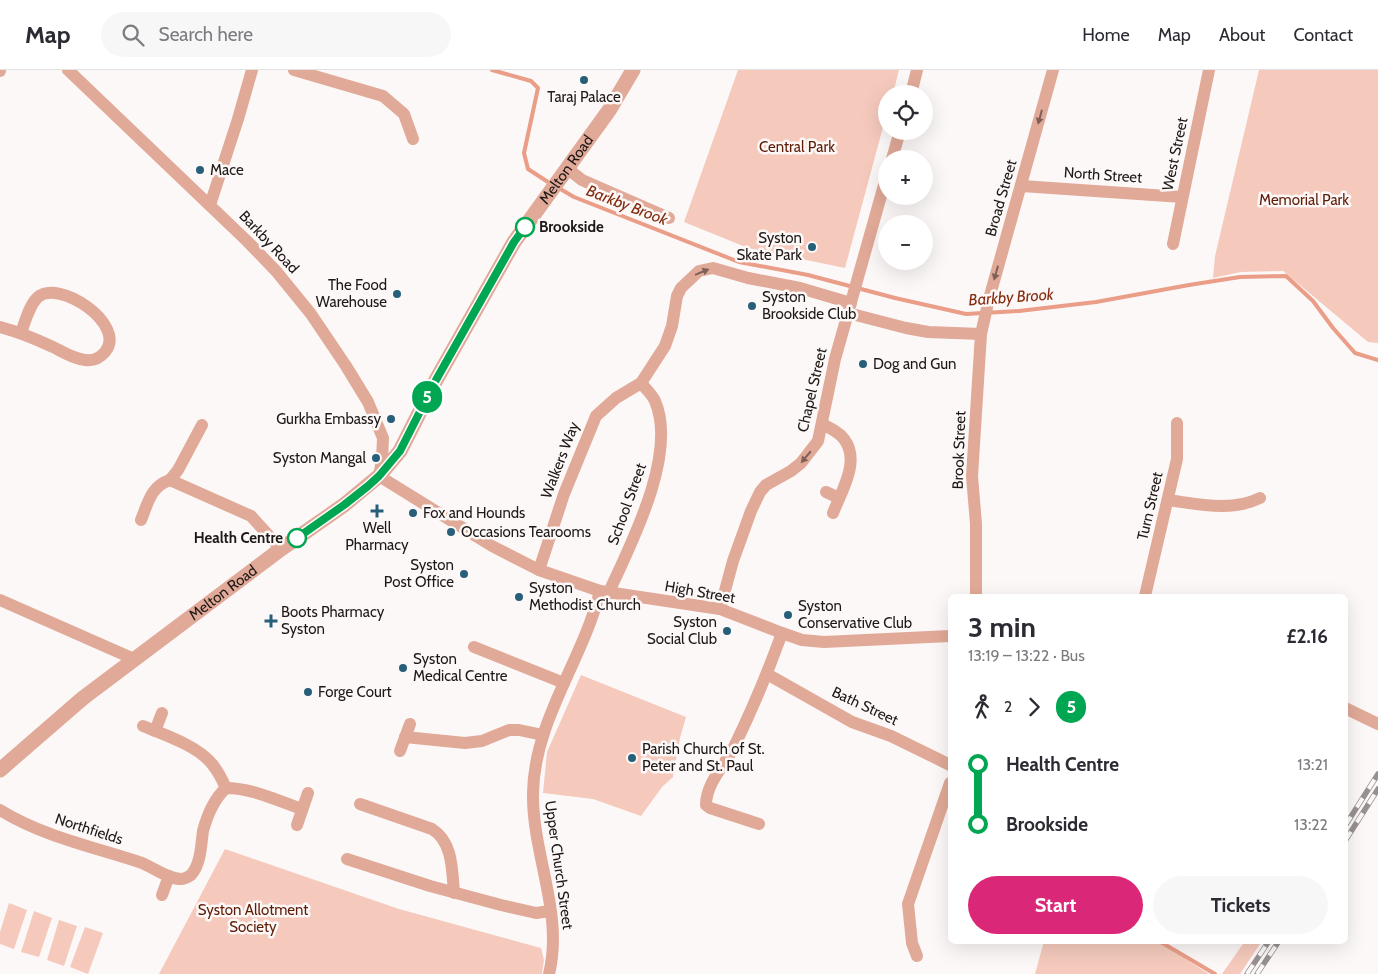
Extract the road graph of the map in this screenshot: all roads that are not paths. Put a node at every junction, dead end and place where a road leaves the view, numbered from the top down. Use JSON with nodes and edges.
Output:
{"nodes":[{"id":1,"x":68,"y":70,"type":"edge"},
{"id":2,"x":252,"y":70,"type":"edge"},
{"id":3,"x":294,"y":70,"type":"edge"},
{"id":4,"x":633,"y":70,"type":"edge"},
{"id":5,"x":918,"y":70,"type":"edge"},
{"id":6,"x":1053,"y":70,"type":"edge"},
{"id":7,"x":1209,"y":70,"type":"edge"},
{"id":8,"x":914,"y":85,"type":"edge"},
{"id":9,"x":413,"y":138,"type":"dead end"},
{"id":10,"x":566,"y":172,"type":"junction"},
{"id":11,"x":1022,"y":186,"type":"junction"},
{"id":12,"x":1182,"y":197,"type":"junction"},
{"id":13,"x":210,"y":204,"type":"junction"},
{"id":14,"x":878,"y":205,"type":"edge"},
{"id":15,"x":670,"y":218,"type":"dead end"},
{"id":16,"x":1173,"y":244,"type":"dead end"},
{"id":17,"x":850,"y":304,"type":"junction"},
{"id":18,"x":0,"y":326,"type":"edge"},
{"id":19,"x":21,"y":333,"type":"junction"},
{"id":20,"x":981,"y":334,"type":"junction"},
{"id":21,"x":641,"y":383,"type":"junction"},
{"id":22,"x":1177,"y":423,"type":"dead end"},
{"id":23,"x":822,"y":424,"type":"junction"},
{"id":24,"x":202,"y":425,"type":"dead end"},
{"id":25,"x":379,"y":476,"type":"junction"},
{"id":26,"x":170,"y":480,"type":"junction"},
{"id":27,"x":826,"y":492,"type":"dead end"},
{"id":28,"x":839,"y":498,"type":"junction"},
{"id":29,"x":1260,"y":498,"type":"dead end"},
{"id":30,"x":1168,"y":500,"type":"junction"},
{"id":31,"x":833,"y":513,"type":"dead end"},
{"id":32,"x":141,"y":520,"type":"dead end"},
{"id":33,"x":281,"y":549,"type":"junction"},
{"id":34,"x":539,"y":570,"type":"junction"},
{"id":35,"x":604,"y":593,"type":"junction"},
{"id":36,"x":976,"y":594,"type":"edge"},
{"id":37,"x":1145,"y":594,"type":"edge"},
{"id":38,"x":0,"y":600,"type":"edge"},
{"id":39,"x":720,"y":609,"type":"junction"},
{"id":40,"x":782,"y":634,"type":"junction"},
{"id":41,"x":948,"y":636,"type":"edge"},
{"id":42,"x":474,"y":647,"type":"dead end"},
{"id":43,"x":134,"y":659,"type":"junction"},
{"id":44,"x":767,"y":674,"type":"junction"},
{"id":45,"x":564,"y":683,"type":"junction"},
{"id":46,"x":1348,"y":709,"type":"edge"},
{"id":47,"x":162,"y":713,"type":"dead end"},
{"id":48,"x":410,"y":724,"type":"dead end"},
{"id":49,"x":1378,"y":724,"type":"edge"},
{"id":50,"x":543,"y":735,"type":"junction"},
{"id":51,"x":405,"y":737,"type":"junction"},
{"id":52,"x":400,"y":750,"type":"dead end"},
{"id":53,"x":948,"y":764,"type":"edge"},
{"id":54,"x":0,"y":770,"type":"edge"},
{"id":55,"x":226,"y":788,"type":"junction"},
{"id":56,"x":948,"y":790,"type":"edge"},
{"id":57,"x":308,"y":793,"type":"dead end"},
{"id":58,"x":360,"y":804,"type":"dead end"},
{"id":59,"x":302,"y":809,"type":"junction"},
{"id":60,"x":0,"y":810,"type":"edge"},
{"id":61,"x":759,"y":824,"type":"dead end"},
{"id":62,"x":297,"y":825,"type":"dead end"},
{"id":63,"x":347,"y":859,"type":"dead end"},
{"id":64,"x":169,"y":876,"type":"junction"},
{"id":65,"x":454,"y":893,"type":"junction"},
{"id":66,"x":162,"y":895,"type":"dead end"},
{"id":67,"x":550,"y":911,"type":"junction"},
{"id":68,"x":917,"y":956,"type":"dead end"},
{"id":69,"x":549,"y":974,"type":"edge"}],
"edges":[{"from":1,"to":13,"type":"street","name":"Barkby Road"},
{"from":2,"to":13,"type":"street"},
{"from":3,"to":9,"type":"street"},
{"from":4,"to":10,"type":"street","name":"Melton Road"},
{"from":5,"to":8,"type":"street"},
{"from":6,"to":11,"type":"street","name":"Broad Street","one_way":true},
{"from":7,"to":12,"type":"street","name":"West Street"},
{"from":10,"to":15,"type":"street"},
{"from":10,"to":25,"type":"street","name":"Melton Road"},
{"from":11,"to":12,"type":"street","name":"North Street"},
{"from":11,"to":20,"type":"street","name":"Broad Street","one_way":true},
{"from":12,"to":16,"type":"street","name":"West Street"},
{"from":13,"to":25,"type":"street","name":"Barkby Road"},
{"from":14,"to":17,"type":"street","name":"Chapel Street"},
{"from":17,"to":20,"type":"street"},
{"from":21,"to":17,"type":"street","one_way":true},
{"from":17,"to":23,"type":"street","name":"Chapel Street"},
{"from":18,"to":19,"type":"street"},
{"from":19,"to":19,"type":"street"},
{"from":20,"to":36,"type":"street","name":"Brook Street"},
{"from":21,"to":34,"type":"street","name":"Walkers Way"},
{"from":21,"to":35,"type":"street","name":"School Street"},
{"from":22,"to":30,"type":"street","name":"Turn Street"},
{"from":23,"to":28,"type":"street"},
{"from":23,"to":39,"type":"street","name":"Chapel Street","one_way":true},
{"from":24,"to":26,"type":"street"},
{"from":25,"to":33,"type":"street","name":"Melton Road"},
{"from":25,"to":34,"type":"street","name":"High Street"},
{"from":26,"to":32,"type":"street"},
{"from":26,"to":33,"type":"street"},
{"from":27,"to":28,"type":"street"},
{"from":28,"to":31,"type":"street"},
{"from":29,"to":30,"type":"street"},
{"from":30,"to":37,"type":"street","name":"Turn Street"},
{"from":33,"to":43,"type":"street","name":"Melton Road"},
{"from":34,"to":35,"type":"street","name":"High Street"},
{"from":35,"to":39,"type":"street","name":"High Street"},
{"from":35,"to":45,"type":"street","name":"Upper Church Street"},
{"from":38,"to":43,"type":"street"},
{"from":39,"to":40,"type":"street","name":"High Street"},
{"from":40,"to":41,"type":"street","name":"High Street"},
{"from":40,"to":44,"type":"street"},
{"from":42,"to":45,"type":"street"},
{"from":43,"to":54,"type":"street","name":"Melton Road"},
{"from":44,"to":53,"type":"street","name":"Bath Street"},
{"from":44,"to":61,"type":"street"},
{"from":45,"to":50,"type":"street","name":"Upper Church Street"},
{"from":46,"to":49,"type":"street"},
{"from":47,"to":55,"type":"street"},
{"from":48,"to":51,"type":"street"},
{"from":50,"to":51,"type":"street"},
{"from":50,"to":67,"type":"street","name":"Upper Church Street"},
{"from":51,"to":52,"type":"street"},
{"from":55,"to":59,"type":"street"},
{"from":55,"to":64,"type":"street"},
{"from":56,"to":68,"type":"street"},
{"from":57,"to":59,"type":"street"},
{"from":58,"to":65,"type":"street"},
{"from":59,"to":62,"type":"street"},
{"from":60,"to":64,"type":"street","name":"Northfields"},
{"from":63,"to":65,"type":"street"},
{"from":64,"to":66,"type":"street"},
{"from":65,"to":67,"type":"street"},
{"from":67,"to":69,"type":"street","name":"Upper Church Street"}]}
